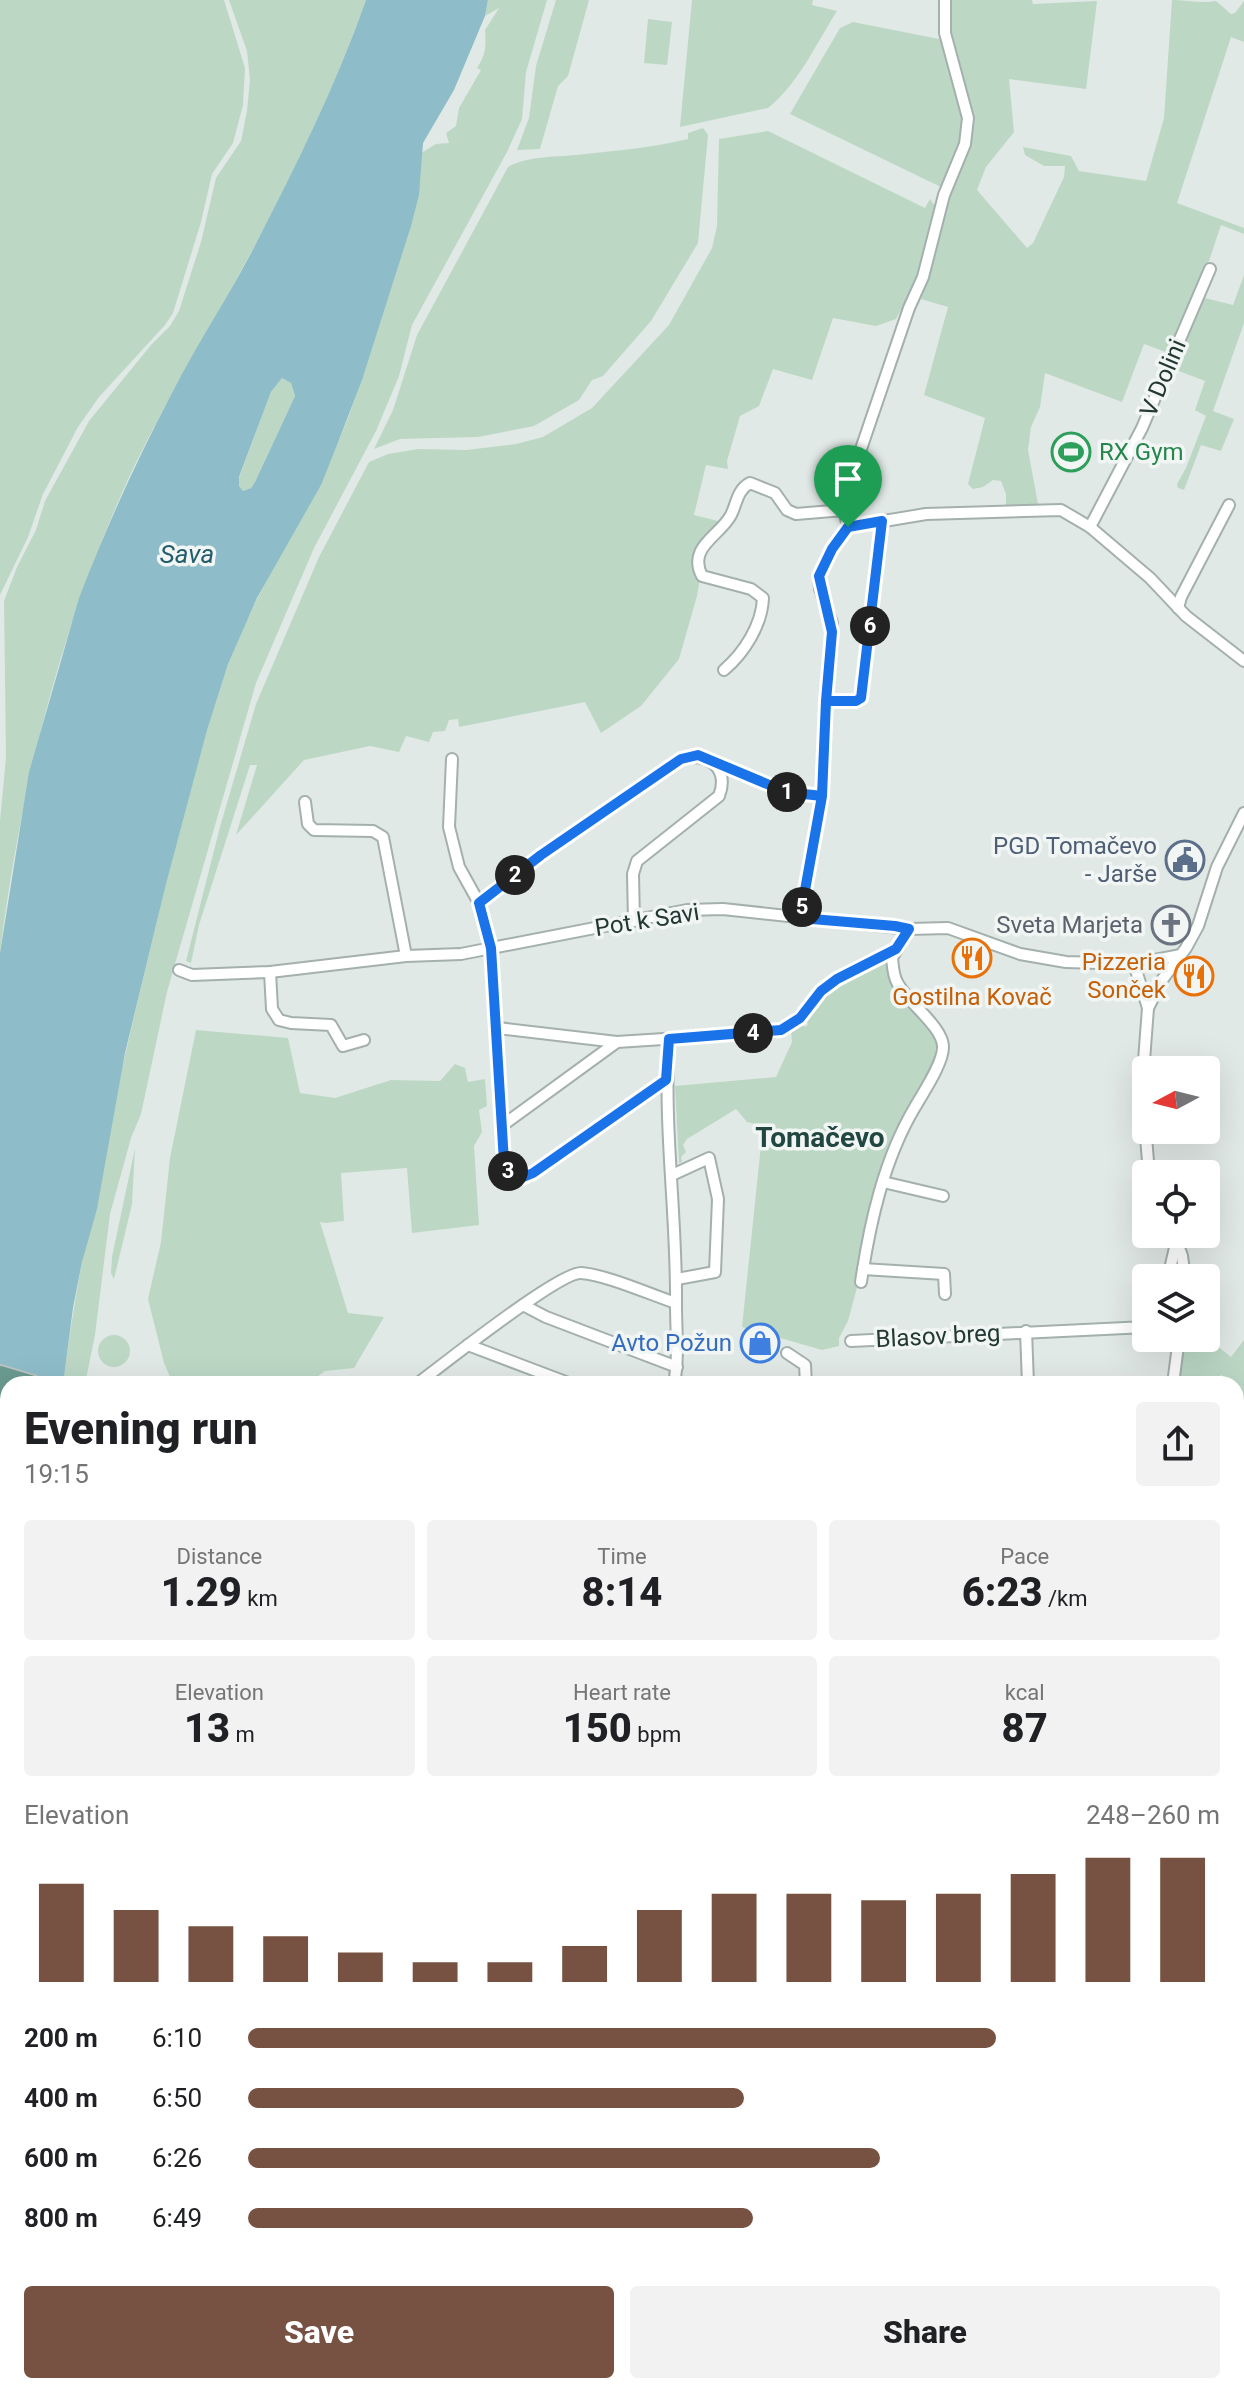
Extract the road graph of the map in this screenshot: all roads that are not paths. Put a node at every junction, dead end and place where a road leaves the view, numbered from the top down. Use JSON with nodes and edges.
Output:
{"nodes":[{"id":1,"x":945,"y":0,"type":"edge"},
{"id":2,"x":1210,"y":269,"type":"dead end"},
{"id":3,"x":1229,"y":505,"type":"dead end"},
{"id":4,"x":844,"y":510,"type":"junction"},
{"id":5,"x":882,"y":521,"type":"junction"},
{"id":6,"x":848,"y":527,"type":"junction"},
{"id":7,"x":1090,"y":527,"type":"junction"},
{"id":8,"x":1178,"y":608,"type":"junction"},
{"id":9,"x":1244,"y":661,"type":"edge"},
{"id":10,"x":724,"y":670,"type":"dead end"},
{"id":11,"x":826,"y":701,"type":"junction"},
{"id":12,"x":452,"y":759,"type":"dead end"},
{"id":13,"x":715,"y":762,"type":"junction"},
{"id":14,"x":822,"y":796,"type":"junction"},
{"id":15,"x":305,"y":802,"type":"dead end"},
{"id":16,"x":1244,"y":813,"type":"edge"},
{"id":17,"x":479,"y":903,"type":"junction"},
{"id":18,"x":800,"y":918,"type":"junction"},
{"id":19,"x":634,"y":921,"type":"junction"},
{"id":20,"x":909,"y":929,"type":"junction"},
{"id":21,"x":491,"y":948,"type":"junction"},
{"id":22,"x":896,"y":949,"type":"junction"},
{"id":23,"x":1181,"y":955,"type":"junction"},
{"id":24,"x":406,"y":956,"type":"junction"},
{"id":25,"x":1134,"y":964,"type":"junction"},
{"id":26,"x":179,"y":970,"type":"dead end"},
{"id":27,"x":270,"y":972,"type":"junction"},
{"id":28,"x":1148,"y":1008,"type":"junction"},
{"id":29,"x":498,"y":1028,"type":"junction"},
{"id":30,"x":669,"y":1039,"type":"junction"},
{"id":31,"x":364,"y":1040,"type":"dead end"},
{"id":32,"x":617,"y":1042,"type":"junction"},
{"id":33,"x":666,"y":1080,"type":"junction"},
{"id":34,"x":503,"y":1125,"type":"junction"},
{"id":35,"x":1148,"y":1160,"type":"edge"},
{"id":36,"x":672,"y":1175,"type":"junction"},
{"id":37,"x":883,"y":1182,"type":"junction"},
{"id":38,"x":943,"y":1196,"type":"dead end"},
{"id":39,"x":863,"y":1269,"type":"junction"},
{"id":40,"x":677,"y":1279,"type":"junction"},
{"id":41,"x":861,"y":1282,"type":"dead end"},
{"id":42,"x":945,"y":1294,"type":"dead end"},
{"id":43,"x":676,"y":1303,"type":"junction"},
{"id":44,"x":523,"y":1305,"type":"junction"},
{"id":45,"x":1132,"y":1327,"type":"edge"},
{"id":46,"x":1026,"y":1331,"type":"junction"},
{"id":47,"x":851,"y":1341,"type":"dead end"},
{"id":48,"x":468,"y":1345,"type":"junction"},
{"id":49,"x":1177,"y":1352,"type":"edge"},
{"id":50,"x":787,"y":1353,"type":"dead end"},
{"id":51,"x":677,"y":1367,"type":"junction"},
{"id":52,"x":430,"y":1376,"type":"edge"},
{"id":53,"x":550,"y":1376,"type":"edge"},
{"id":54,"x":675,"y":1376,"type":"edge"},
{"id":55,"x":806,"y":1376,"type":"edge"},
{"id":56,"x":1028,"y":1376,"type":"edge"},
{"id":57,"x":1174,"y":1376,"type":"edge"}],
"edges":[{"from":1,"to":4,"type":"street"},
{"from":2,"to":7,"type":"street","name":"V Dolini"},
{"from":3,"to":8,"type":"street"},
{"from":4,"to":6,"type":"street"},
{"from":4,"to":10,"type":"street"},
{"from":5,"to":6,"type":"street"},
{"from":5,"to":7,"type":"street"},
{"from":5,"to":11,"type":"street"},
{"from":6,"to":11,"type":"street"},
{"from":7,"to":8,"type":"street"},
{"from":8,"to":9,"type":"street"},
{"from":11,"to":14,"type":"street"},
{"from":12,"to":17,"type":"street"},
{"from":13,"to":14,"type":"street"},
{"from":13,"to":17,"type":"street"},
{"from":13,"to":19,"type":"street"},
{"from":14,"to":18,"type":"street"},
{"from":15,"to":24,"type":"street"},
{"from":16,"to":23,"type":"street"},
{"from":17,"to":21,"type":"street"},
{"from":18,"to":19,"type":"street","name":"Pot k Savi"},
{"from":18,"to":20,"type":"street","name":"Pot k Savi"},
{"from":19,"to":21,"type":"street","name":"Pot k Savi"},
{"from":20,"to":22,"type":"street"},
{"from":20,"to":25,"type":"street","name":"Pot k Savi"},
{"from":21,"to":24,"type":"street","name":"Pot k Savi"},
{"from":21,"to":29,"type":"street"},
{"from":22,"to":30,"type":"street"},
{"from":22,"to":37,"type":"street"},
{"from":23,"to":25,"type":"street","name":"Pot k Savi"},
{"from":23,"to":28,"type":"street"},
{"from":24,"to":27,"type":"street","name":"Pot k Savi"},
{"from":25,"to":28,"type":"street"},
{"from":26,"to":27,"type":"street","name":"Pot k Savi"},
{"from":27,"to":31,"type":"street"},
{"from":28,"to":35,"type":"street"},
{"from":29,"to":32,"type":"street"},
{"from":29,"to":34,"type":"street"},
{"from":30,"to":32,"type":"street"},
{"from":30,"to":33,"type":"street"},
{"from":32,"to":34,"type":"street"},
{"from":33,"to":34,"type":"street"},
{"from":33,"to":36,"type":"street"},
{"from":36,"to":40,"type":"street"},
{"from":36,"to":40,"type":"street"},
{"from":37,"to":38,"type":"street"},
{"from":37,"to":39,"type":"street"},
{"from":39,"to":41,"type":"street"},
{"from":39,"to":42,"type":"street"},
{"from":40,"to":43,"type":"street"},
{"from":43,"to":44,"type":"street"},
{"from":43,"to":51,"type":"street"},
{"from":44,"to":48,"type":"street"},
{"from":44,"to":51,"type":"street"},
{"from":45,"to":46,"type":"street","name":"Blasov breg"},
{"from":46,"to":47,"type":"street","name":"Blasov breg"},
{"from":46,"to":56,"type":"street","name":"Blasov breg"},
{"from":48,"to":52,"type":"street"},
{"from":48,"to":53,"type":"street"},
{"from":49,"to":57,"type":"street"},
{"from":50,"to":55,"type":"street"},
{"from":51,"to":54,"type":"street"}]}
